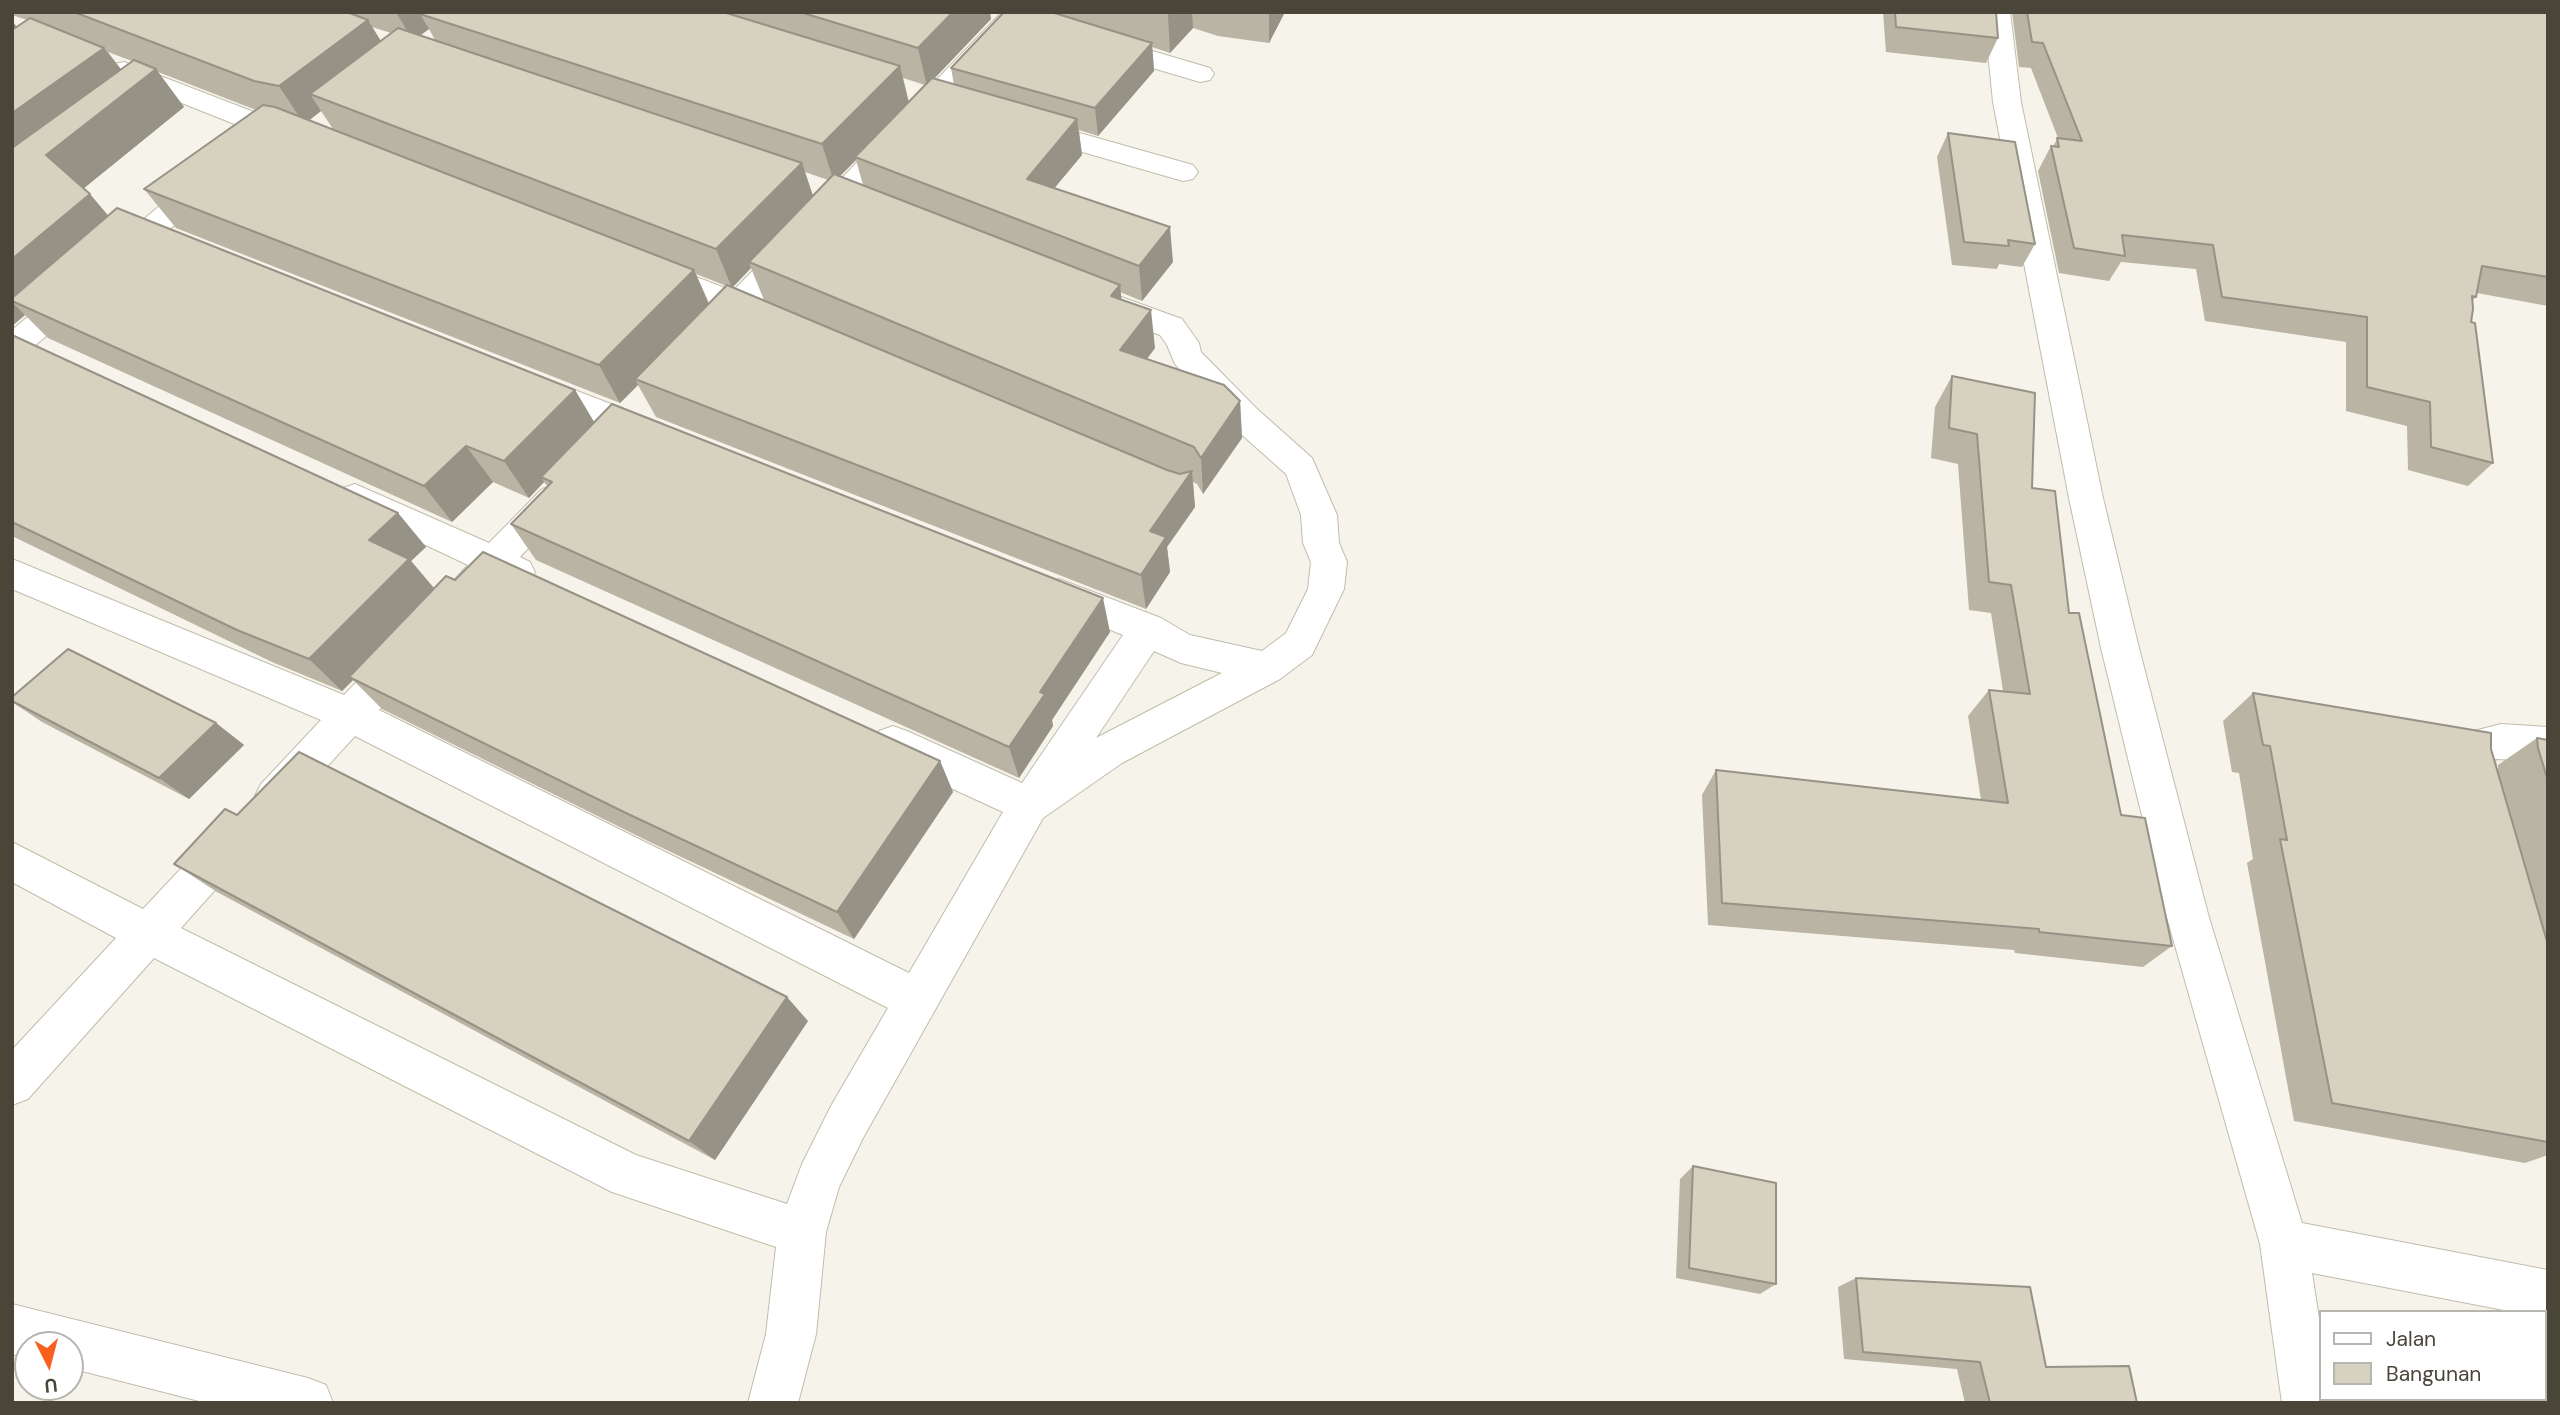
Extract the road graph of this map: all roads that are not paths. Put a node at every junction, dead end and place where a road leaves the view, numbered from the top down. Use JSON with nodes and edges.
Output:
{"nodes":[{"id":1,"x":1997,"y":12,"type":"edge"},
{"id":2,"x":1017,"y":16,"type":"edge"},
{"id":3,"x":1079,"y":37,"type":"edge"},
{"id":4,"x":95,"y":58,"type":"edge"},
{"id":5,"x":1200,"y":75,"type":"dead end"},
{"id":6,"x":999,"y":119,"type":"edge"},
{"id":7,"x":318,"y":136,"type":"edge"},
{"id":8,"x":251,"y":146,"type":"junction"},
{"id":9,"x":1183,"y":172,"type":"dead end"},
{"id":10,"x":146,"y":231,"type":"junction"},
{"id":11,"x":185,"y":246,"type":"edge"},
{"id":12,"x":634,"y":264,"type":"edge"},
{"id":13,"x":1082,"y":292,"type":"edge"},
{"id":14,"x":738,"y":305,"type":"junction"},
{"id":15,"x":789,"y":327,"type":"edge"},
{"id":16,"x":25,"y":348,"type":"edge"},
{"id":17,"x":691,"y":354,"type":"edge"},
{"id":18,"x":509,"y":377,"type":"edge"},
{"id":19,"x":654,"y":394,"type":"edge"},
{"id":20,"x":625,"y":424,"type":"junction"},
{"id":21,"x":677,"y":444,"type":"edge"},
{"id":22,"x":332,"y":486,"type":"edge"},
{"id":23,"x":494,"y":561,"type":"junction"},
{"id":24,"x":12,"y":573,"type":"edge"},
{"id":25,"x":545,"y":584,"type":"edge"},
{"id":26,"x":1034,"y":584,"type":"edge"},
{"id":27,"x":1148,"y":629,"type":"junction"},
{"id":28,"x":1267,"y":668,"type":"junction"},
{"id":29,"x":349,"y":714,"type":"junction"},
{"id":30,"x":858,"y":727,"type":"edge"},
{"id":31,"x":2548,"y":744,"type":"edge"},
{"id":32,"x":1029,"y":804,"type":"junction"},
{"id":33,"x":2486,"y":815,"type":"edge"},
{"id":34,"x":12,"y":861,"type":"edge"},
{"id":35,"x":149,"y":933,"type":"junction"},
{"id":36,"x":917,"y":1000,"type":"junction"},
{"id":37,"x":12,"y":1083,"type":"edge"},
{"id":38,"x":802,"y":1231,"type":"junction"},
{"id":39,"x":2284,"y":1244,"type":"junction"},
{"id":40,"x":2548,"y":1294,"type":"edge"},
{"id":41,"x":12,"y":1329,"type":"edge"},
{"id":42,"x":308,"y":1403,"type":"edge"},
{"id":43,"x":773,"y":1403,"type":"edge"},
{"id":44,"x":2307,"y":1403,"type":"edge"}],
"edges":[{"from":1,"to":39,"type":"street"},
{"from":2,"to":14,"type":"street"},
{"from":3,"to":5,"type":"street"},
{"from":4,"to":8,"type":"street"},
{"from":6,"to":9,"type":"street"},
{"from":7,"to":8,"type":"street"},
{"from":8,"to":10,"type":"street"},
{"from":10,"to":11,"type":"street"},
{"from":10,"to":16,"type":"street"},
{"from":12,"to":14,"type":"street"},
{"from":13,"to":28,"type":"street"},
{"from":14,"to":15,"type":"street"},
{"from":14,"to":17,"type":"street"},
{"from":18,"to":20,"type":"street"},
{"from":19,"to":20,"type":"street"},
{"from":20,"to":21,"type":"street"},
{"from":20,"to":23,"type":"street"},
{"from":22,"to":23,"type":"street"},
{"from":23,"to":25,"type":"street"},
{"from":23,"to":29,"type":"street"},
{"from":24,"to":29,"type":"street"},
{"from":26,"to":27,"type":"street"},
{"from":27,"to":28,"type":"street"},
{"from":27,"to":32,"type":"street"},
{"from":28,"to":32,"type":"street"},
{"from":29,"to":35,"type":"street"},
{"from":29,"to":36,"type":"street"},
{"from":30,"to":32,"type":"street"},
{"from":31,"to":33,"type":"street"},
{"from":32,"to":36,"type":"street"},
{"from":34,"to":35,"type":"street"},
{"from":35,"to":37,"type":"street"},
{"from":35,"to":38,"type":"street"},
{"from":36,"to":38,"type":"street"},
{"from":38,"to":43,"type":"street"},
{"from":39,"to":40,"type":"street"},
{"from":39,"to":44,"type":"street"},
{"from":41,"to":42,"type":"street"}]}
